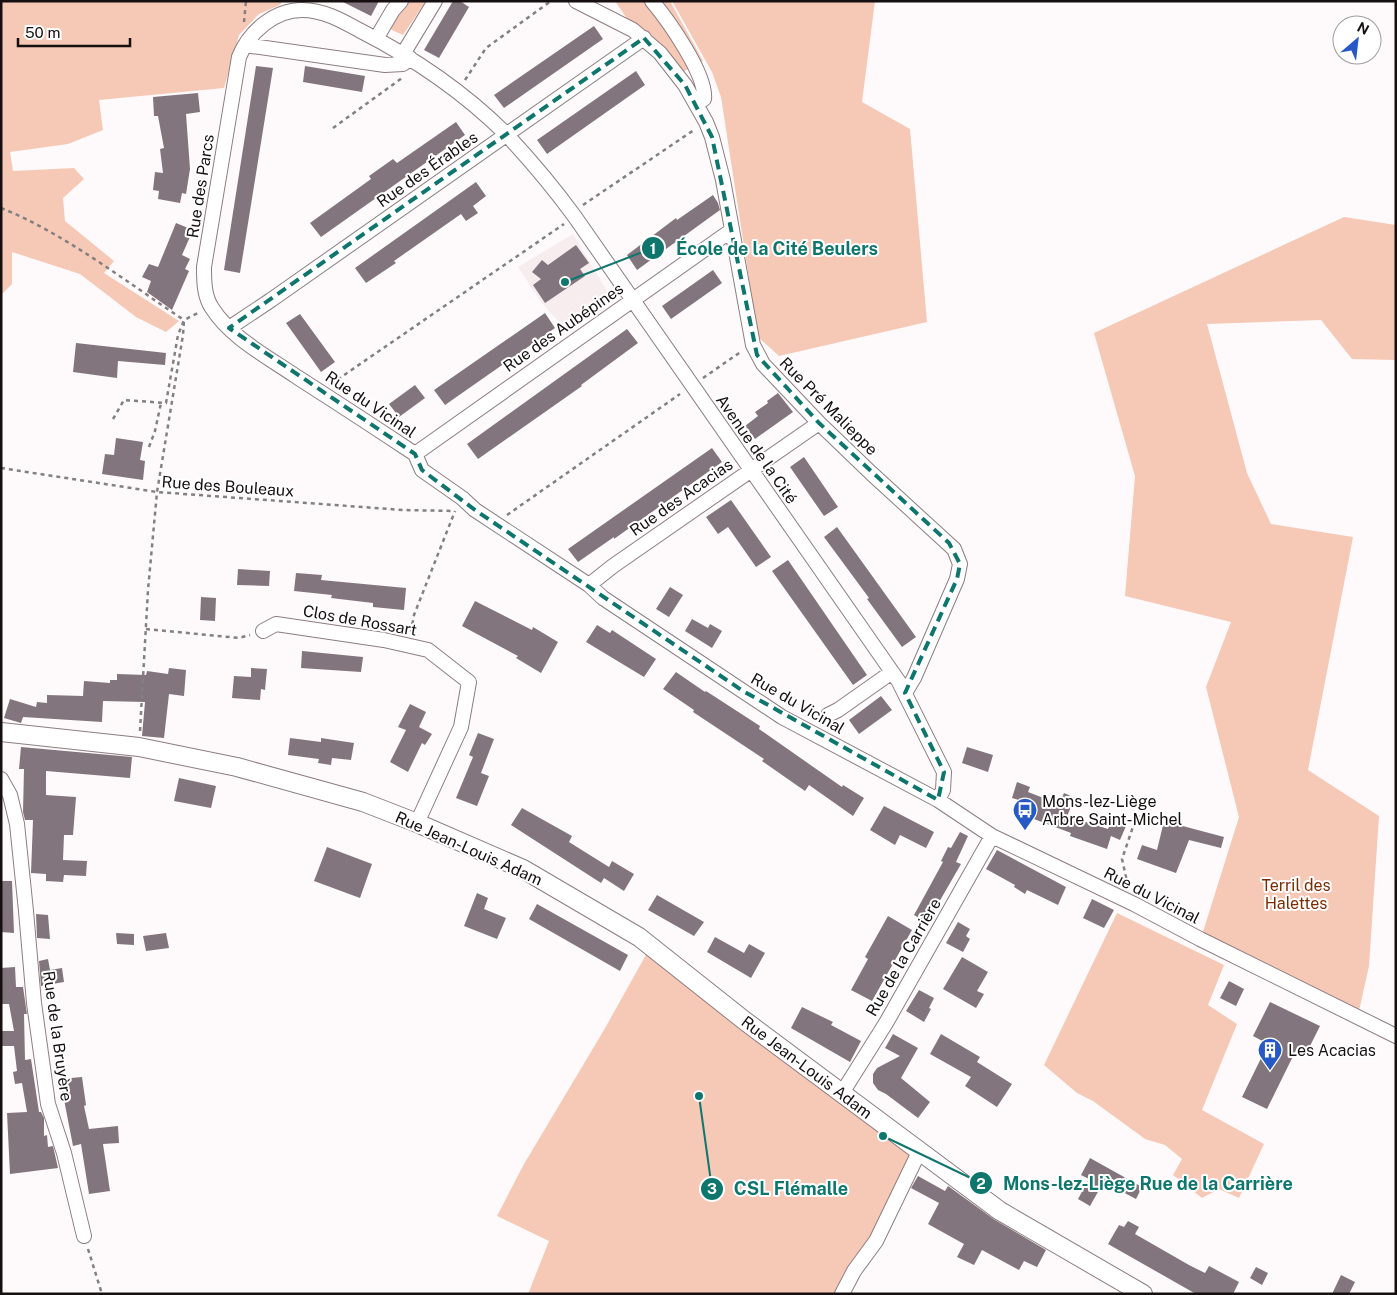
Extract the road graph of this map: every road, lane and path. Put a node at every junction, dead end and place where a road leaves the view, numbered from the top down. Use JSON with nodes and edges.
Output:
{"nodes":[{"id":1,"x":401,"y":1,"type":"edge"},
{"id":2,"x":435,"y":1,"type":"edge"},
{"id":3,"x":551,"y":1,"type":"edge"},
{"id":4,"x":576,"y":1,"type":"edge"},
{"id":5,"x":652,"y":1,"type":"edge"},
{"id":6,"x":376,"y":38,"type":"junction"},
{"id":7,"x":644,"y":38,"type":"junction"},
{"id":8,"x":245,"y":45,"type":"junction"},
{"id":9,"x":406,"y":59,"type":"junction"},
{"id":10,"x":456,"y":92,"type":"junction"},
{"id":11,"x":696,"y":104,"type":"junction"},
{"id":12,"x":706,"y":122,"type":"junction"},
{"id":13,"x":333,"y":128,"type":"dead end"},
{"id":14,"x":506,"y":134,"type":"junction"},
{"id":15,"x":1,"y":208,"type":"edge"},
{"id":16,"x":573,"y":215,"type":"junction"},
{"id":17,"x":732,"y":230,"type":"junction"},
{"id":18,"x":632,"y":300,"type":"junction"},
{"id":19,"x":184,"y":320,"type":"junction"},
{"id":20,"x":229,"y":328,"type":"junction"},
{"id":21,"x":753,"y":345,"type":"junction"},
{"id":22,"x":692,"y":385,"type":"junction"},
{"id":23,"x":320,"y":392,"type":"junction"},
{"id":24,"x":161,"y":403,"type":"junction"},
{"id":25,"x":113,"y":419,"type":"dead end"},
{"id":26,"x":819,"y":423,"type":"junction"},
{"id":27,"x":149,"y":447,"type":"dead end"},
{"id":28,"x":414,"y":454,"type":"junction"},
{"id":29,"x":1,"y":468,"type":"edge"},
{"id":30,"x":751,"y":469,"type":"junction"},
{"id":31,"x":157,"y":492,"type":"junction"},
{"id":32,"x":495,"y":523,"type":"junction"},
{"id":33,"x":588,"y":585,"type":"junction"},
{"id":34,"x":146,"y":628,"type":"junction"},
{"id":35,"x":263,"y":630,"type":"joint"},
{"id":36,"x":409,"y":646,"type":"junction"},
{"id":37,"x":892,"y":672,"type":"junction"},
{"id":38,"x":905,"y":693,"type":"junction"},
{"id":39,"x":828,"y":715,"type":"dead end"},
{"id":40,"x":1,"y":732,"type":"edge"},
{"id":41,"x":140,"y":747,"type":"junction"},
{"id":42,"x":1,"y":779,"type":"edge"},
{"id":43,"x":938,"y":800,"type":"junction"},
{"id":44,"x":1150,"y":813,"type":"dead end"},
{"id":45,"x":417,"y":823,"type":"junction"},
{"id":46,"x":992,"y":836,"type":"junction"},
{"id":47,"x":1134,"y":904,"type":"junction"},
{"id":48,"x":1396,"y":1036,"type":"edge"},
{"id":49,"x":842,"y":1093,"type":"junction"},
{"id":50,"x":920,"y":1150,"type":"junction"},
{"id":51,"x":84,"y":1236,"type":"joint"},
{"id":52,"x":102,"y":1294,"type":"edge"},
{"id":53,"x":842,"y":1294,"type":"edge"},
{"id":54,"x":1143,"y":1294,"type":"edge"}],
"edges":[{"from":1,"to":6,"type":"street"},
{"from":2,"to":9,"type":"street"},
{"from":3,"to":10,"type":"path"},
{"from":4,"to":7,"type":"street","name":"Rue Pré Malieppe"},
{"from":5,"to":11,"type":"street"},
{"from":6,"to":8,"type":"street","name":"Avenue de la Cité"},
{"from":6,"to":9,"type":"street","name":"Avenue de la Cité"},
{"from":7,"to":11,"type":"street","name":"Rue Pré Malieppe"},
{"from":7,"to":14,"type":"street","name":"Rue des Érables"},
{"from":8,"to":9,"type":"street"},
{"from":8,"to":20,"type":"street","name":"Rue des Parcs"},
{"from":9,"to":10,"type":"street","name":"Avenue de la Cité"},
{"from":9,"to":13,"type":"path"},
{"from":10,"to":14,"type":"street","name":"Avenue de la Cité"},
{"from":11,"to":12,"type":"street","name":"Rue Pré Malieppe"},
{"from":12,"to":16,"type":"path"},
{"from":12,"to":17,"type":"street","name":"Rue Pré Malieppe"},
{"from":14,"to":16,"type":"street","name":"Avenue de la Cité"},
{"from":14,"to":20,"type":"street","name":"Rue des Érables"},
{"from":15,"to":19,"type":"path"},
{"from":16,"to":18,"type":"street","name":"Avenue de la Cité"},
{"from":16,"to":23,"type":"path"},
{"from":17,"to":18,"type":"street","name":"Rue des Aubépines"},
{"from":17,"to":21,"type":"street","name":"Rue Pré Malieppe"},
{"from":18,"to":22,"type":"street","name":"Avenue de la Cité"},
{"from":18,"to":28,"type":"street","name":"Rue des Aubépines"},
{"from":19,"to":24,"type":"path"},
{"from":19,"to":31,"type":"path"},
{"from":20,"to":23,"type":"street","name":"Rue du Vicinal"},
{"from":21,"to":22,"type":"path"},
{"from":21,"to":26,"type":"street","name":"Rue Pré Malieppe"},
{"from":22,"to":30,"type":"street","name":"Avenue de la Cité"},
{"from":22,"to":32,"type":"path"},
{"from":23,"to":28,"type":"street","name":"Rue du Vicinal"},
{"from":24,"to":25,"type":"path"},
{"from":24,"to":27,"type":"path"},
{"from":26,"to":30,"type":"street","name":"Rue des Acacias"},
{"from":26,"to":38,"type":"street","name":"Rue Pré Malieppe"},
{"from":28,"to":32,"type":"street","name":"Rue du Vicinal"},
{"from":29,"to":31,"type":"path","name":"Rue des Bouleaux"},
{"from":30,"to":33,"type":"street","name":"Rue des Acacias"},
{"from":30,"to":37,"type":"street","name":"Avenue de la Cité"},
{"from":31,"to":34,"type":"path"},
{"from":31,"to":36,"type":"path","name":"Rue des Bouleaux"},
{"from":32,"to":33,"type":"street","name":"Rue du Vicinal"},
{"from":33,"to":43,"type":"street","name":"Rue du Vicinal"},
{"from":34,"to":35,"type":"path"},
{"from":34,"to":41,"type":"path"},
{"from":35,"to":36,"type":"street","name":"Clos de Rossart"},
{"from":36,"to":45,"type":"street","name":"Clos de Rossart"},
{"from":37,"to":38,"type":"street","name":"Avenue de la Cité"},
{"from":37,"to":39,"type":"street","name":"Rue du Vicinal"},
{"from":38,"to":43,"type":"street","name":"Avenue de la Cité"},
{"from":40,"to":41,"type":"street","name":"Rue Jean-Louis Adam"},
{"from":41,"to":45,"type":"street","name":"Rue Jean-Louis Adam"},
{"from":42,"to":51,"type":"street","name":"Rue de la Bruyère"},
{"from":43,"to":46,"type":"street","name":"Rue du Vicinal"},
{"from":44,"to":47,"type":"path"},
{"from":45,"to":49,"type":"street","name":"Rue Jean-Louis Adam"},
{"from":46,"to":47,"type":"street","name":"Rue du Vicinal"},
{"from":46,"to":49,"type":"street","name":"Rue de la Carrière"},
{"from":47,"to":48,"type":"street","name":"Rue du Vicinal"},
{"from":49,"to":50,"type":"street","name":"Rue Jean-Louis Adam"},
{"from":50,"to":53,"type":"street"},
{"from":50,"to":54,"type":"street","name":"Rue Jean-Louis Adam"},
{"from":51,"to":52,"type":"path"}]}
